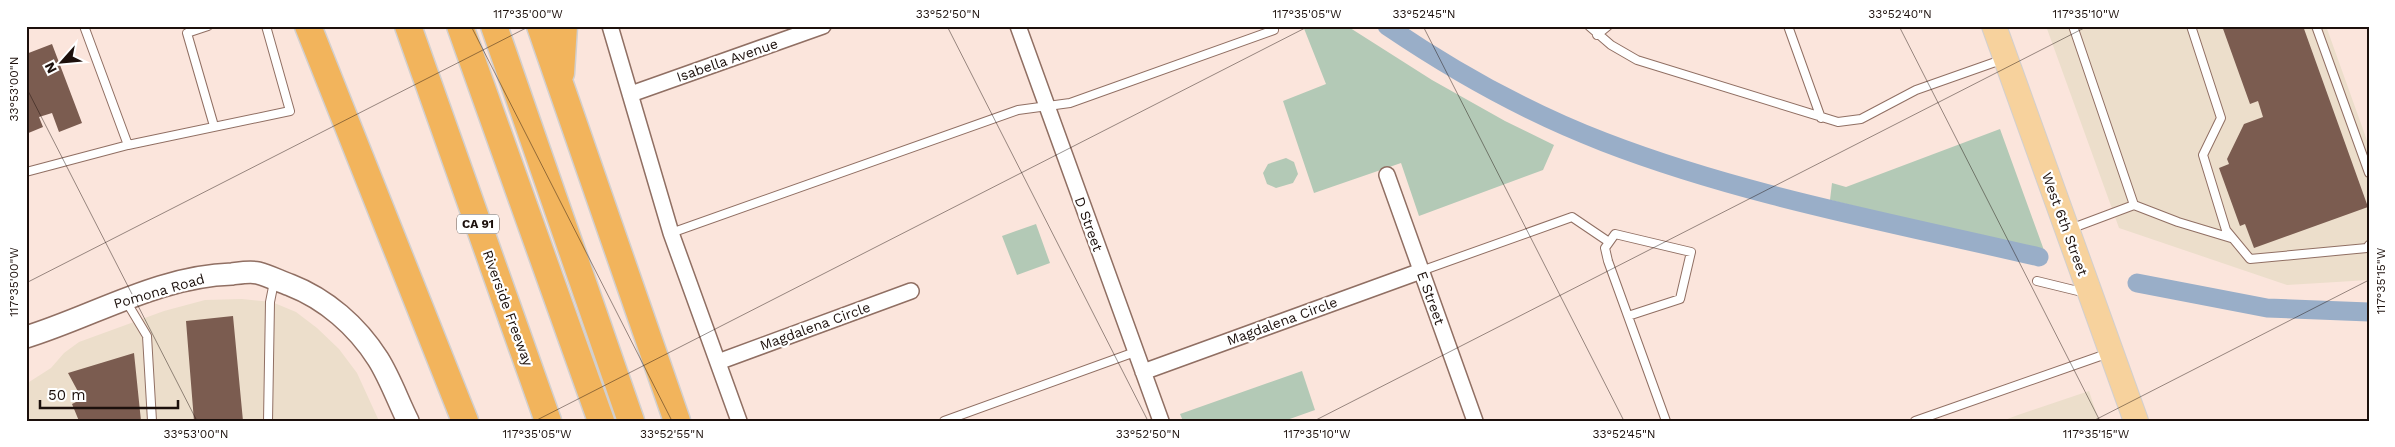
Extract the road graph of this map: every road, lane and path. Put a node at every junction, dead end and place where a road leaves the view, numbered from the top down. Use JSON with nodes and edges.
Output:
{"nodes":[{"id":1,"x":84,"y":26,"type":"edge"},
{"id":2,"x":208,"y":26,"type":"edge"},
{"id":3,"x":266,"y":26,"type":"edge"},
{"id":4,"x":308,"y":26,"type":"edge"},
{"id":5,"x":408,"y":26,"type":"edge"},
{"id":6,"x":460,"y":26,"type":"edge"},
{"id":7,"x":494,"y":26,"type":"edge"},
{"id":8,"x":540,"y":26,"type":"edge"},
{"id":9,"x":564,"y":26,"type":"edge"},
{"id":10,"x":610,"y":26,"type":"edge"},
{"id":11,"x":823,"y":26,"type":"edge"},
{"id":12,"x":1018,"y":26,"type":"edge"},
{"id":13,"x":1589,"y":26,"type":"edge"},
{"id":14,"x":1608,"y":26,"type":"edge"},
{"id":15,"x":1788,"y":26,"type":"edge"},
{"id":16,"x":1994,"y":26,"type":"edge"},
{"id":17,"x":2073,"y":26,"type":"edge"},
{"id":18,"x":2191,"y":26,"type":"edge"},
{"id":19,"x":2316,"y":26,"type":"edge"},
{"id":20,"x":1274,"y":30,"type":"dead end"},
{"id":21,"x":1597,"y":34,"type":"junction"},
{"id":22,"x":2006,"y":58,"type":"junction"},
{"id":23,"x":560,"y":81,"type":"junction"},
{"id":24,"x":631,"y":94,"type":"junction"},
{"id":25,"x":1047,"y":107,"type":"junction"},
{"id":26,"x":1821,"y":118,"type":"junction"},
{"id":27,"x":214,"y":126,"type":"junction"},
{"id":28,"x":128,"y":146,"type":"junction"},
{"id":29,"x":26,"y":172,"type":"edge"},
{"id":30,"x":2369,"y":173,"type":"edge"},
{"id":31,"x":1386,"y":176,"type":"dead end"},
{"id":32,"x":2134,"y":205,"type":"junction"},
{"id":33,"x":2068,"y":230,"type":"junction"},
{"id":34,"x":671,"y":233,"type":"junction"},
{"id":35,"x":2231,"y":238,"type":"junction"},
{"id":36,"x":1609,"y":242,"type":"junction"},
{"id":37,"x":2369,"y":245,"type":"edge"},
{"id":38,"x":1421,"y":271,"type":"junction"},
{"id":39,"x":274,"y":280,"type":"junction"},
{"id":40,"x":2037,"y":280,"type":"dead end"},
{"id":41,"x":911,"y":291,"type":"dead end"},
{"id":42,"x":2090,"y":294,"type":"junction"},
{"id":43,"x":124,"y":299,"type":"junction"},
{"id":44,"x":1628,"y":316,"type":"junction"},
{"id":45,"x":26,"y":337,"type":"edge"},
{"id":46,"x":1135,"y":352,"type":"junction"},
{"id":47,"x":2111,"y":352,"type":"junction"},
{"id":48,"x":718,"y":362,"type":"junction"},
{"id":49,"x":1143,"y":372,"type":"junction"},
{"id":50,"x":152,"y":421,"type":"edge"},
{"id":51,"x":268,"y":421,"type":"edge"},
{"id":52,"x":408,"y":421,"type":"edge"},
{"id":53,"x":465,"y":421,"type":"edge"},
{"id":54,"x":548,"y":421,"type":"edge"},
{"id":55,"x":601,"y":421,"type":"edge"},
{"id":56,"x":631,"y":421,"type":"edge"},
{"id":57,"x":677,"y":421,"type":"edge"},
{"id":58,"x":739,"y":421,"type":"edge"},
{"id":59,"x":944,"y":421,"type":"edge"},
{"id":60,"x":1161,"y":421,"type":"edge"},
{"id":61,"x":1475,"y":421,"type":"edge"},
{"id":62,"x":1666,"y":421,"type":"edge"},
{"id":63,"x":1915,"y":421,"type":"edge"},
{"id":64,"x":2136,"y":421,"type":"edge"}],
"edges":[{"from":1,"to":28,"type":"lane"},
{"from":2,"to":27,"type":"lane"},
{"from":3,"to":27,"type":"lane"},
{"from":4,"to":53,"type":"highway"},
{"from":5,"to":54,"type":"highway","name":"Riverside Freeway","number":"CA 91"},
{"from":6,"to":55,"type":"highway"},
{"from":7,"to":56,"type":"highway"},
{"from":8,"to":23,"type":"highway"},
{"from":9,"to":23,"type":"highway"},
{"from":10,"to":24,"type":"street"},
{"from":11,"to":24,"type":"street","name":"Isabella Avenue"},
{"from":12,"to":25,"type":"street","name":"D Street"},
{"from":13,"to":21,"type":"lane"},
{"from":14,"to":21,"type":"lane"},
{"from":15,"to":26,"type":"lane"},
{"from":16,"to":22,"type":"main road","name":"West 6th Street"},
{"from":17,"to":32,"type":"lane"},
{"from":18,"to":35,"type":"lane"},
{"from":19,"to":30,"type":"lane"},
{"from":20,"to":25,"type":"lane"},
{"from":21,"to":26,"type":"lane"},
{"from":22,"to":26,"type":"lane"},
{"from":22,"to":33,"type":"main road","name":"West 6th Street"},
{"from":23,"to":57,"type":"highway"},
{"from":24,"to":34,"type":"street"},
{"from":25,"to":34,"type":"lane"},
{"from":25,"to":46,"type":"street","name":"D Street"},
{"from":27,"to":28,"type":"lane"},
{"from":28,"to":29,"type":"lane"},
{"from":31,"to":38,"type":"street","name":"E Street"},
{"from":32,"to":33,"type":"lane"},
{"from":32,"to":35,"type":"lane"},
{"from":33,"to":42,"type":"main road","name":"West 6th Street"},
{"from":34,"to":48,"type":"street"},
{"from":35,"to":37,"type":"lane"},
{"from":36,"to":38,"type":"lane"},
{"from":36,"to":44,"type":"lane"},
{"from":36,"to":44,"type":"lane"},
{"from":38,"to":49,"type":"street","name":"Magdalena Circle"},
{"from":38,"to":61,"type":"street","name":"E Street"},
{"from":39,"to":43,"type":"main road","name":"Pomona Road"},
{"from":39,"to":51,"type":"lane"},
{"from":39,"to":52,"type":"main road","name":"Pomona Road"},
{"from":40,"to":42,"type":"lane"},
{"from":41,"to":48,"type":"street","name":"Magdalena Circle"},
{"from":42,"to":47,"type":"main road","name":"West 6th Street"},
{"from":43,"to":45,"type":"main road","name":"Pomona Road"},
{"from":43,"to":50,"type":"lane"},
{"from":44,"to":62,"type":"lane"},
{"from":46,"to":49,"type":"street","name":"D Street"},
{"from":46,"to":59,"type":"lane"},
{"from":47,"to":63,"type":"lane"},
{"from":47,"to":64,"type":"main road","name":"West 6th Street"},
{"from":48,"to":58,"type":"street"},
{"from":49,"to":60,"type":"street","name":"D Street"}]}
